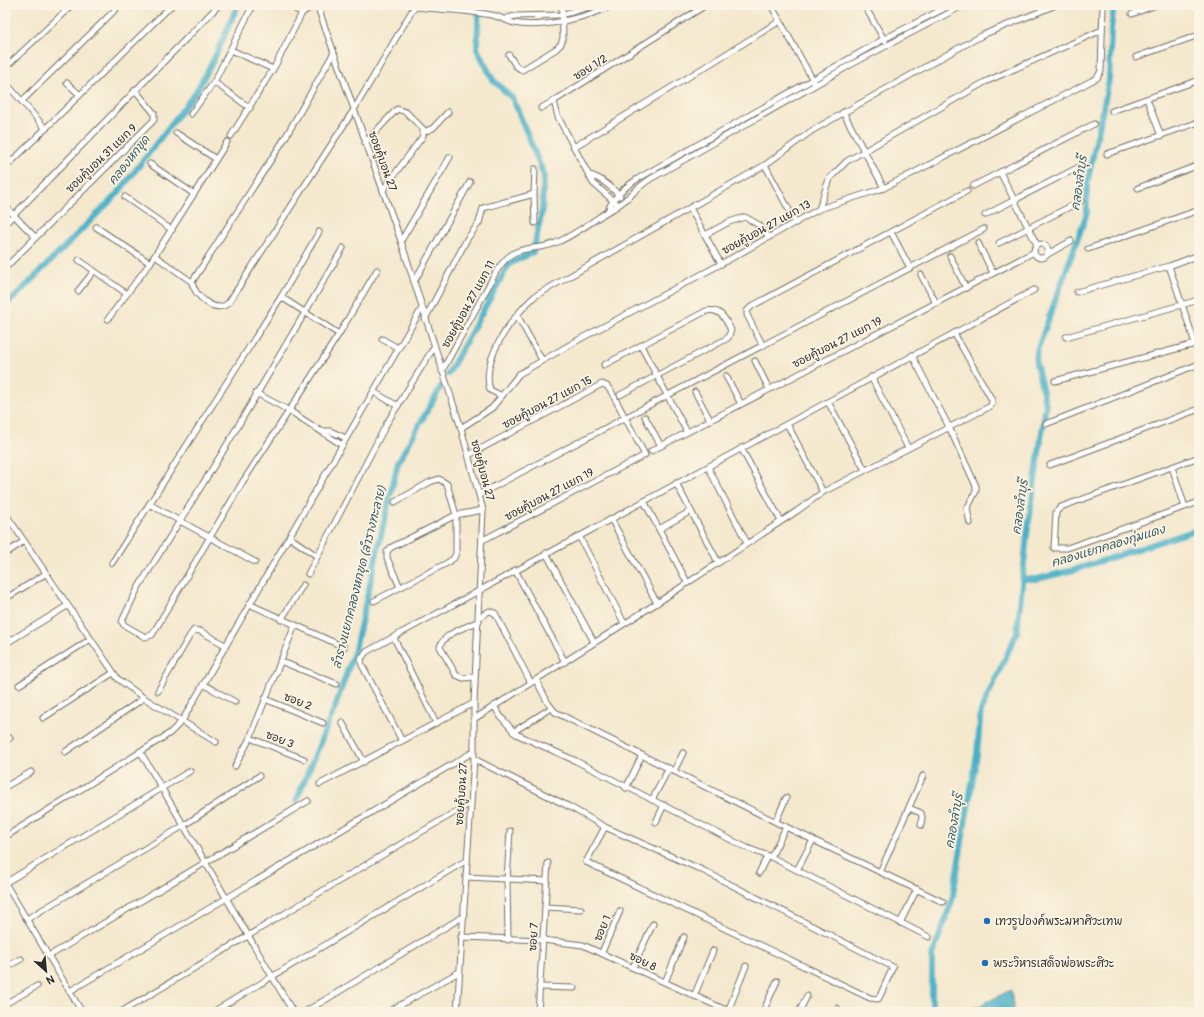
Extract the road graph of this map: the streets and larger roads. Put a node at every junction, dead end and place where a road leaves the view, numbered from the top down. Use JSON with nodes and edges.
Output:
{"nodes":[{"id":1,"x":72,"y":5,"type":"edge"},
{"id":2,"x":120,"y":5,"type":"edge"},
{"id":3,"x":172,"y":5,"type":"edge"},
{"id":4,"x":219,"y":5,"type":"edge"},
{"id":5,"x":253,"y":5,"type":"edge"},
{"id":6,"x":288,"y":5,"type":"edge"},
{"id":7,"x":325,"y":5,"type":"edge"},
{"id":8,"x":562,"y":5,"type":"edge"},
{"id":9,"x":595,"y":5,"type":"edge"},
{"id":10,"x":612,"y":5,"type":"edge"},
{"id":11,"x":706,"y":5,"type":"edge"},
{"id":12,"x":771,"y":5,"type":"edge"},
{"id":13,"x":864,"y":5,"type":"edge"},
{"id":14,"x":951,"y":5,"type":"edge"},
{"id":15,"x":964,"y":5,"type":"edge"},
{"id":16,"x":1056,"y":5,"type":"edge"},
{"id":17,"x":1104,"y":5,"type":"edge"},
{"id":18,"x":316,"y":6,"type":"edge"},
{"id":19,"x":1153,"y":6,"type":"edge"},
{"id":20,"x":302,"y":13,"type":"junction"},
{"id":21,"x":1132,"y":14,"type":"dead end"},
{"id":22,"x":561,"y":16,"type":"junction"},
{"id":23,"x":507,"y":18,"type":"junction"},
{"id":24,"x":780,"y":21,"type":"junction"},
{"id":25,"x":561,"y":22,"type":"junction"},
{"id":26,"x":1102,"y":30,"type":"junction"},
{"id":27,"x":1199,"y":35,"type":"edge"},
{"id":28,"x":884,"y":39,"type":"junction"},
{"id":29,"x":887,"y":45,"type":"junction"},
{"id":30,"x":231,"y":50,"type":"junction"},
{"id":31,"x":333,"y":54,"type":"junction"},
{"id":32,"x":509,"y":55,"type":"dead end"},
{"id":33,"x":1136,"y":57,"type":"dead end"},
{"id":34,"x":5,"y":68,"type":"edge"},
{"id":35,"x":273,"y":69,"type":"junction"},
{"id":36,"x":1199,"y":80,"type":"edge"},
{"id":37,"x":5,"y":82,"type":"edge"},
{"id":38,"x":214,"y":82,"type":"junction"},
{"id":39,"x":815,"y":82,"type":"junction"},
{"id":40,"x":67,"y":83,"type":"dead end"},
{"id":41,"x":135,"y":90,"type":"junction"},
{"id":42,"x":80,"y":95,"type":"junction"},
{"id":43,"x":1147,"y":99,"type":"junction"},
{"id":44,"x":22,"y":101,"type":"junction"},
{"id":45,"x":554,"y":101,"type":"junction"},
{"id":46,"x":250,"y":108,"type":"junction"},
{"id":47,"x":355,"y":108,"type":"junction"},
{"id":48,"x":541,"y":108,"type":"dead end"},
{"id":49,"x":1112,"y":111,"type":"dead end"},
{"id":50,"x":448,"y":112,"type":"dead end"},
{"id":51,"x":843,"y":112,"type":"junction"},
{"id":52,"x":191,"y":114,"type":"dead end"},
{"id":53,"x":1199,"y":122,"type":"edge"},
{"id":54,"x":1094,"y":124,"type":"dead end"},
{"id":55,"x":46,"y":129,"type":"junction"},
{"id":56,"x":424,"y":132,"type":"junction"},
{"id":57,"x":176,"y":133,"type":"dead end"},
{"id":58,"x":231,"y":136,"type":"dead end"},
{"id":59,"x":1161,"y":136,"type":"junction"},
{"id":60,"x":228,"y":142,"type":"dead end"},
{"id":61,"x":365,"y":143,"type":"junction"},
{"id":62,"x":574,"y":147,"type":"junction"},
{"id":63,"x":863,"y":150,"type":"junction"},
{"id":64,"x":1107,"y":154,"type":"dead end"},
{"id":65,"x":450,"y":157,"type":"dead end"},
{"id":66,"x":216,"y":159,"type":"junction"},
{"id":67,"x":150,"y":164,"type":"dead end"},
{"id":68,"x":1085,"y":164,"type":"dead end"},
{"id":69,"x":766,"y":165,"type":"junction"},
{"id":70,"x":1199,"y":165,"type":"edge"},
{"id":71,"x":5,"y":168,"type":"edge"},
{"id":72,"x":535,"y":169,"type":"dead end"},
{"id":73,"x":1000,"y":172,"type":"junction"},
{"id":74,"x":589,"y":175,"type":"junction"},
{"id":75,"x":470,"y":182,"type":"dead end"},
{"id":76,"x":973,"y":186,"type":"dead end"},
{"id":77,"x":884,"y":188,"type":"junction"},
{"id":78,"x":1138,"y":188,"type":"dead end"},
{"id":79,"x":383,"y":190,"type":"junction"},
{"id":80,"x":967,"y":191,"type":"dead end"},
{"id":81,"x":194,"y":194,"type":"junction"},
{"id":82,"x":534,"y":194,"type":"junction"},
{"id":83,"x":619,"y":195,"type":"junction"},
{"id":84,"x":125,"y":197,"type":"dead end"},
{"id":85,"x":1015,"y":199,"type":"junction"},
{"id":86,"x":624,"y":200,"type":"junction"},
{"id":87,"x":613,"y":201,"type":"junction"},
{"id":88,"x":1081,"y":201,"type":"dead end"},
{"id":89,"x":618,"y":205,"type":"junction"},
{"id":90,"x":5,"y":206,"type":"edge"},
{"id":91,"x":690,"y":208,"type":"junction"},
{"id":92,"x":819,"y":209,"type":"junction"},
{"id":93,"x":1199,"y":210,"type":"edge"},
{"id":94,"x":605,"y":212,"type":"junction"},
{"id":95,"x":14,"y":215,"type":"junction"},
{"id":96,"x":985,"y":215,"type":"dead end"},
{"id":97,"x":535,"y":223,"type":"dead end"},
{"id":98,"x":796,"y":223,"type":"junction"},
{"id":99,"x":5,"y":224,"type":"edge"},
{"id":100,"x":96,"y":227,"type":"dead end"},
{"id":101,"x":1029,"y":228,"type":"junction"},
{"id":102,"x":984,"y":229,"type":"dead end"},
{"id":103,"x":172,"y":230,"type":"junction"},
{"id":104,"x":319,"y":232,"type":"dead end"},
{"id":105,"x":891,"y":232,"type":"junction"},
{"id":106,"x":704,"y":235,"type":"junction"},
{"id":107,"x":36,"y":237,"type":"junction"},
{"id":108,"x":770,"y":238,"type":"junction"},
{"id":109,"x":401,"y":241,"type":"junction"},
{"id":110,"x":1071,"y":241,"type":"dead end"},
{"id":111,"x":978,"y":243,"type":"dead end"},
{"id":112,"x":999,"y":243,"type":"dead end"},
{"id":113,"x":1037,"y":245,"type":"junction"},
{"id":114,"x":343,"y":248,"type":"dead end"},
{"id":115,"x":1088,"y":249,"type":"dead end"},
{"id":116,"x":1034,"y":252,"type":"junction"},
{"id":117,"x":1048,"y":254,"type":"junction"},
{"id":118,"x":155,"y":256,"type":"junction"},
{"id":119,"x":950,"y":256,"type":"dead end"},
{"id":120,"x":1199,"y":256,"type":"edge"},
{"id":121,"x":79,"y":260,"type":"dead end"},
{"id":122,"x":150,"y":263,"type":"junction"},
{"id":123,"x":721,"y":264,"type":"junction"},
{"id":124,"x":1169,"y":266,"type":"junction"},
{"id":125,"x":5,"y":268,"type":"edge"},
{"id":126,"x":910,"y":268,"type":"junction"},
{"id":127,"x":377,"y":270,"type":"dead end"},
{"id":128,"x":94,"y":271,"type":"junction"},
{"id":129,"x":993,"y":274,"type":"junction"},
{"id":130,"x":921,"y":275,"type":"dead end"},
{"id":131,"x":192,"y":282,"type":"junction"},
{"id":132,"x":414,"y":282,"type":"junction"},
{"id":133,"x":966,"y":288,"type":"junction"},
{"id":134,"x":1034,"y":290,"type":"dead end"},
{"id":135,"x":78,"y":291,"type":"dead end"},
{"id":136,"x":1077,"y":292,"type":"dead end"},
{"id":137,"x":127,"y":294,"type":"junction"},
{"id":138,"x":281,"y":297,"type":"junction"},
{"id":139,"x":1199,"y":300,"type":"edge"},
{"id":140,"x":936,"y":303,"type":"junction"},
{"id":141,"x":1182,"y":306,"type":"junction"},
{"id":142,"x":422,"y":308,"type":"junction"},
{"id":143,"x":304,"y":312,"type":"junction"},
{"id":144,"x":517,"y":315,"type":"junction"},
{"id":145,"x":425,"y":318,"type":"junction"},
{"id":146,"x":108,"y":319,"type":"dead end"},
{"id":147,"x":954,"y":333,"type":"junction"},
{"id":148,"x":339,"y":334,"type":"junction"},
{"id":149,"x":1066,"y":337,"type":"dead end"},
{"id":150,"x":382,"y":339,"type":"dead end"},
{"id":151,"x":1197,"y":343,"type":"edge"},
{"id":152,"x":641,"y":346,"type":"junction"},
{"id":153,"x":763,"y":346,"type":"junction"},
{"id":154,"x":434,"y":347,"type":"junction"},
{"id":155,"x":398,"y":348,"type":"junction"},
{"id":156,"x":912,"y":355,"type":"junction"},
{"id":157,"x":542,"y":360,"type":"junction"},
{"id":158,"x":755,"y":361,"type":"dead end"},
{"id":159,"x":1199,"y":364,"type":"edge"},
{"id":160,"x":604,"y":366,"type":"dead end"},
{"id":161,"x":442,"y":371,"type":"junction"},
{"id":162,"x":657,"y":376,"type":"junction"},
{"id":163,"x":726,"y":376,"type":"dead end"},
{"id":164,"x":871,"y":377,"type":"junction"},
{"id":165,"x":1055,"y":381,"type":"dead end"},
{"id":166,"x":769,"y":389,"type":"junction"},
{"id":167,"x":374,"y":392,"type":"junction"},
{"id":168,"x":695,"y":392,"type":"dead end"},
{"id":169,"x":256,"y":393,"type":"junction"},
{"id":170,"x":620,"y":395,"type":"dead end"},
{"id":171,"x":502,"y":396,"type":"junction"},
{"id":172,"x":668,"y":396,"type":"junction"},
{"id":173,"x":828,"y":402,"type":"junction"},
{"id":174,"x":741,"y":404,"type":"junction"},
{"id":175,"x":398,"y":406,"type":"junction"},
{"id":176,"x":1199,"y":410,"type":"edge"},
{"id":177,"x":290,"y":411,"type":"junction"},
{"id":178,"x":645,"y":417,"type":"dead end"},
{"id":179,"x":625,"y":418,"type":"junction"},
{"id":180,"x":710,"y":420,"type":"junction"},
{"id":181,"x":787,"y":424,"type":"junction"},
{"id":182,"x":1046,"y":424,"type":"dead end"},
{"id":183,"x":949,"y":427,"type":"junction"},
{"id":184,"x":461,"y":428,"type":"junction"},
{"id":185,"x":322,"y":431,"type":"junction"},
{"id":186,"x":687,"y":432,"type":"junction"},
{"id":187,"x":346,"y":438,"type":"junction"},
{"id":188,"x":342,"y":445,"type":"junction"},
{"id":189,"x":661,"y":446,"type":"junction"},
{"id":190,"x":741,"y":448,"type":"junction"},
{"id":191,"x":908,"y":448,"type":"junction"},
{"id":192,"x":651,"y":451,"type":"dead end"},
{"id":193,"x":469,"y":455,"type":"junction"},
{"id":194,"x":645,"y":455,"type":"joint"},
{"id":195,"x":1199,"y":457,"type":"edge"},
{"id":196,"x":1050,"y":466,"type":"dead end"},
{"id":197,"x":708,"y":467,"type":"junction"},
{"id":198,"x":1172,"y":467,"type":"junction"},
{"id":199,"x":865,"y":470,"type":"junction"},
{"id":200,"x":676,"y":483,"type":"junction"},
{"id":201,"x":822,"y":492,"type":"junction"},
{"id":202,"x":480,"y":494,"type":"junction"},
{"id":203,"x":395,"y":502,"type":"dead end"},
{"id":204,"x":644,"y":502,"type":"junction"},
{"id":205,"x":1199,"y":502,"type":"edge"},
{"id":206,"x":149,"y":504,"type":"junction"},
{"id":207,"x":1185,"y":507,"type":"junction"},
{"id":208,"x":483,"y":510,"type":"junction"},
{"id":209,"x":691,"y":511,"type":"junction"},
{"id":210,"x":5,"y":513,"type":"edge"},
{"id":211,"x":456,"y":515,"type":"junction"},
{"id":212,"x":611,"y":519,"type":"junction"},
{"id":213,"x":180,"y":521,"type":"junction"},
{"id":214,"x":781,"y":521,"type":"junction"},
{"id":215,"x":970,"y":523,"type":"dead end"},
{"id":216,"x":659,"y":529,"type":"junction"},
{"id":217,"x":579,"y":536,"type":"junction"},
{"id":218,"x":289,"y":537,"type":"junction"},
{"id":219,"x":210,"y":538,"type":"junction"},
{"id":220,"x":483,"y":540,"type":"junction"},
{"id":221,"x":24,"y":541,"type":"junction"},
{"id":222,"x":747,"y":543,"type":"junction"},
{"id":223,"x":546,"y":553,"type":"junction"},
{"id":224,"x":5,"y":554,"type":"edge"},
{"id":225,"x":317,"y":556,"type":"junction"},
{"id":226,"x":255,"y":562,"type":"dead end"},
{"id":227,"x":718,"y":562,"type":"junction"},
{"id":228,"x":112,"y":563,"type":"dead end"},
{"id":229,"x":515,"y":570,"type":"junction"},
{"id":230,"x":45,"y":574,"type":"junction"},
{"id":231,"x":308,"y":574,"type":"dead end"},
{"id":232,"x":687,"y":582,"type":"junction"},
{"id":233,"x":303,"y":585,"type":"dead end"},
{"id":234,"x":400,"y":588,"type":"junction"},
{"id":235,"x":480,"y":591,"type":"junction"},
{"id":236,"x":5,"y":599,"type":"edge"},
{"id":237,"x":374,"y":601,"type":"dead end"},
{"id":238,"x":657,"y":603,"type":"junction"},
{"id":239,"x":249,"y":604,"type":"junction"},
{"id":240,"x":67,"y":606,"type":"junction"},
{"id":241,"x":479,"y":619,"type":"junction"},
{"id":242,"x":281,"y":620,"type":"junction"},
{"id":243,"x":624,"y":623,"type":"junction"},
{"id":244,"x":295,"y":625,"type":"junction"},
{"id":245,"x":394,"y":638,"type":"junction"},
{"id":246,"x":89,"y":640,"type":"junction"},
{"id":247,"x":594,"y":642,"type":"junction"},
{"id":248,"x":5,"y":644,"type":"edge"},
{"id":249,"x":225,"y":645,"type":"junction"},
{"id":250,"x":344,"y":647,"type":"dead end"},
{"id":251,"x":280,"y":661,"type":"junction"},
{"id":252,"x":565,"y":662,"type":"junction"},
{"id":253,"x":113,"y":673,"type":"junction"},
{"id":254,"x":475,"y":677,"type":"junction"},
{"id":255,"x":534,"y":682,"type":"junction"},
{"id":256,"x":203,"y":684,"type":"junction"},
{"id":257,"x":337,"y":684,"type":"dead end"},
{"id":258,"x":19,"y":685,"type":"dead end"},
{"id":259,"x":158,"y":691,"type":"dead end"},
{"id":260,"x":144,"y":698,"type":"junction"},
{"id":261,"x":265,"y":699,"type":"junction"},
{"id":262,"x":235,"y":702,"type":"dead end"},
{"id":263,"x":474,"y":703,"type":"junction"},
{"id":264,"x":494,"y":706,"type":"junction"},
{"id":265,"x":551,"y":708,"type":"junction"},
{"id":266,"x":43,"y":718,"type":"dead end"},
{"id":267,"x":474,"y":719,"type":"junction"},
{"id":268,"x":182,"y":721,"type":"junction"},
{"id":269,"x":342,"y":722,"type":"dead end"},
{"id":270,"x":436,"y":722,"type":"junction"},
{"id":271,"x":323,"y":723,"type":"dead end"},
{"id":272,"x":513,"y":732,"type":"junction"},
{"id":273,"x":250,"y":738,"type":"junction"},
{"id":274,"x":402,"y":741,"type":"junction"},
{"id":275,"x":216,"y":742,"type":"dead end"},
{"id":276,"x":140,"y":751,"type":"junction"},
{"id":277,"x":65,"y":752,"type":"dead end"},
{"id":278,"x":473,"y":752,"type":"junction"},
{"id":279,"x":683,"y":753,"type":"dead end"},
{"id":280,"x":642,"y":755,"type":"junction"},
{"id":281,"x":304,"y":759,"type":"dead end"},
{"id":282,"x":474,"y":759,"type":"junction"},
{"id":283,"x":364,"y":762,"type":"junction"},
{"id":284,"x":235,"y":766,"type":"dead end"},
{"id":285,"x":672,"y":769,"type":"junction"},
{"id":286,"x":31,"y":772,"type":"dead end"},
{"id":287,"x":190,"y":772,"type":"dead end"},
{"id":288,"x":259,"y":776,"type":"dead end"},
{"id":289,"x":923,"y":776,"type":"dead end"},
{"id":290,"x":320,"y":784,"type":"dead end"},
{"id":291,"x":5,"y":787,"type":"edge"},
{"id":292,"x":161,"y":788,"type":"junction"},
{"id":293,"x":626,"y":788,"type":"junction"},
{"id":294,"x":786,"y":798,"type":"dead end"},
{"id":295,"x":652,"y":800,"type":"junction"},
{"id":296,"x":308,"y":801,"type":"dead end"},
{"id":297,"x":470,"y":804,"type":"junction"},
{"id":298,"x":664,"y":805,"type":"junction"},
{"id":299,"x":909,"y":808,"type":"junction"},
{"id":300,"x":776,"y":821,"type":"junction"},
{"id":301,"x":656,"y":822,"type":"dead end"},
{"id":302,"x":921,"y":825,"type":"dead end"},
{"id":303,"x":183,"y":826,"type":"junction"},
{"id":304,"x":605,"y":827,"type":"junction"},
{"id":305,"x":786,"y":827,"type":"junction"},
{"id":306,"x":510,"y":831,"type":"dead end"},
{"id":307,"x":5,"y":837,"type":"edge"},
{"id":308,"x":813,"y":840,"type":"junction"},
{"id":309,"x":769,"y":856,"type":"junction"},
{"id":310,"x":466,"y":860,"type":"junction"},
{"id":311,"x":204,"y":862,"type":"junction"},
{"id":312,"x":548,"y":863,"type":"dead end"},
{"id":313,"x":797,"y":870,"type":"junction"},
{"id":314,"x":880,"y":872,"type":"junction"},
{"id":315,"x":758,"y":873,"type":"dead end"},
{"id":316,"x":466,"y":877,"type":"junction"},
{"id":317,"x":507,"y":880,"type":"junction"},
{"id":318,"x":547,"y":881,"type":"junction"},
{"id":319,"x":5,"y":883,"type":"edge"},
{"id":320,"x":917,"y":889,"type":"junction"},
{"id":321,"x":226,"y":899,"type":"junction"},
{"id":322,"x":943,"y":902,"type":"dead end"},
{"id":323,"x":545,"y":907,"type":"junction"},
{"id":324,"x":581,"y":909,"type":"dead end"},
{"id":325,"x":620,"y":911,"type":"dead end"},
{"id":326,"x":464,"y":916,"type":"junction"},
{"id":327,"x":27,"y":920,"type":"junction"},
{"id":328,"x":900,"y":923,"type":"junction"},
{"id":329,"x":653,"y":924,"type":"dead end"},
{"id":330,"x":248,"y":937,"type":"junction"},
{"id":331,"x":461,"y":937,"type":"junction"},
{"id":332,"x":684,"y":937,"type":"dead end"},
{"id":333,"x":929,"y":937,"type":"dead end"},
{"id":334,"x":508,"y":940,"type":"junction"},
{"id":335,"x":544,"y":940,"type":"junction"},
{"id":336,"x":713,"y":951,"type":"dead end"},
{"id":337,"x":602,"y":952,"type":"junction"},
{"id":338,"x":49,"y":956,"type":"junction"},
{"id":339,"x":21,"y":959,"type":"dead end"},
{"id":340,"x":746,"y":966,"type":"dead end"},
{"id":341,"x":633,"y":967,"type":"junction"},
{"id":342,"x":5,"y":968,"type":"edge"},
{"id":343,"x":459,"y":972,"type":"junction"},
{"id":344,"x":272,"y":977,"type":"junction"},
{"id":345,"x":777,"y":981,"type":"dead end"},
{"id":346,"x":665,"y":982,"type":"junction"},
{"id":347,"x":37,"y":986,"type":"dead end"},
{"id":348,"x":539,"y":987,"type":"junction"},
{"id":349,"x":574,"y":988,"type":"dead end"},
{"id":350,"x":70,"y":991,"type":"junction"},
{"id":351,"x":694,"y":996,"type":"junction"},
{"id":352,"x":807,"y":996,"type":"dead end"},
{"id":353,"x":5,"y":1004,"type":"edge"},
{"id":354,"x":729,"y":1011,"type":"edge"},
{"id":355,"x":82,"y":1012,"type":"edge"},
{"id":356,"x":121,"y":1012,"type":"edge"},
{"id":357,"x":213,"y":1012,"type":"edge"},
{"id":358,"x":293,"y":1012,"type":"edge"},
{"id":359,"x":305,"y":1012,"type":"edge"},
{"id":360,"x":388,"y":1012,"type":"edge"},
{"id":361,"x":457,"y":1012,"type":"edge"},
{"id":362,"x":538,"y":1012,"type":"edge"},
{"id":363,"x":763,"y":1012,"type":"edge"},
{"id":364,"x":799,"y":1012,"type":"edge"}],
"edges":[{"from":1,"to":34,"type":"street"},
{"from":2,"to":44,"type":"street"},
{"from":3,"to":42,"type":"street"},
{"from":4,"to":41,"type":"street"},
{"from":5,"to":30,"type":"street"},
{"from":6,"to":20,"type":"street"},
{"from":7,"to":18,"type":"street"},
{"from":8,"to":22,"type":"street"},
{"from":9,"to":22,"type":"street"},
{"from":10,"to":25,"type":"street"},
{"from":11,"to":45,"type":"street","name":"ซอย 1/2"},
{"from":12,"to":24,"type":"street"},
{"from":13,"to":28,"type":"street"},
{"from":14,"to":28,"type":"street"},
{"from":15,"to":29,"type":"street"},
{"from":16,"to":51,"type":"street"},
{"from":17,"to":26,"type":"street"},
{"from":18,"to":20,"type":"street"},
{"from":18,"to":31,"type":"street","name":"ซอยคู้บอน 27"},
{"from":19,"to":21,"type":"street"},
{"from":20,"to":35,"type":"street"},
{"from":22,"to":23,"type":"street"},
{"from":22,"to":25,"type":"street"},
{"from":23,"to":25,"type":"street"},
{"from":23,"to":47,"type":"street"},
{"from":24,"to":39,"type":"street"},
{"from":24,"to":62,"type":"street"},
{"from":25,"to":32,"type":"street"},
{"from":26,"to":63,"type":"street"},
{"from":26,"to":77,"type":"street","name":"ซอยคู้บอน 27 แยก 13"},
{"from":27,"to":33,"type":"street"},
{"from":28,"to":29,"type":"street"},
{"from":28,"to":39,"type":"street"},
{"from":29,"to":39,"type":"street"},
{"from":30,"to":35,"type":"street"},
{"from":30,"to":38,"type":"street"},
{"from":31,"to":47,"type":"street","name":"ซอยคู้บอน 27"},
{"from":31,"to":131,"type":"street"},
{"from":35,"to":46,"type":"street"},
{"from":36,"to":43,"type":"street"},
{"from":37,"to":44,"type":"street"},
{"from":38,"to":46,"type":"street"},
{"from":38,"to":52,"type":"street"},
{"from":39,"to":83,"type":"street"},
{"from":39,"to":86,"type":"street","name":"ซอยคู้บอน 27 แยก 11"},
{"from":40,"to":42,"type":"street"},
{"from":41,"to":95,"type":"street"},
{"from":41,"to":107,"type":"street","name":"ซอยคู้บอน 31 แยก 9"},
{"from":42,"to":55,"type":"street"},
{"from":43,"to":49,"type":"street"},
{"from":43,"to":59,"type":"street"},
{"from":44,"to":55,"type":"street"},
{"from":45,"to":48,"type":"street","name":"ซอย 1/2"},
{"from":45,"to":62,"type":"street"},
{"from":46,"to":58,"type":"street"},
{"from":47,"to":61,"type":"street","name":"ซอยคู้บอน 27"},
{"from":47,"to":131,"type":"street"},
{"from":50,"to":56,"type":"street"},
{"from":51,"to":63,"type":"street"},
{"from":51,"to":69,"type":"street"},
{"from":53,"to":59,"type":"street"},
{"from":54,"to":73,"type":"street"},
{"from":55,"to":71,"type":"street"},
{"from":56,"to":61,"type":"street"},
{"from":56,"to":79,"type":"street"},
{"from":57,"to":66,"type":"street"},
{"from":59,"to":64,"type":"street"},
{"from":60,"to":66,"type":"street"},
{"from":61,"to":79,"type":"street","name":"ซอยคู้บอน 27"},
{"from":62,"to":74,"type":"street"},
{"from":63,"to":77,"type":"street"},
{"from":63,"to":92,"type":"street"},
{"from":65,"to":109,"type":"street"},
{"from":66,"to":81,"type":"street"},
{"from":67,"to":81,"type":"street"},
{"from":68,"to":85,"type":"street"},
{"from":69,"to":91,"type":"street"},
{"from":69,"to":98,"type":"street"},
{"from":70,"to":78,"type":"street"},
{"from":72,"to":82,"type":"street"},
{"from":73,"to":76,"type":"street"},
{"from":73,"to":85,"type":"street"},
{"from":74,"to":83,"type":"street"},
{"from":74,"to":87,"type":"street"},
{"from":75,"to":132,"type":"street"},
{"from":77,"to":92,"type":"street","name":"ซอยคู้บอน 27 แยก 13"},
{"from":79,"to":109,"type":"street","name":"ซอยคู้บอน 27"},
{"from":80,"to":105,"type":"street"},
{"from":81,"to":103,"type":"street"},
{"from":82,"to":97,"type":"street"},
{"from":82,"to":145,"type":"street"},
{"from":83,"to":86,"type":"street"},
{"from":83,"to":87,"type":"street"},
{"from":84,"to":103,"type":"street"},
{"from":85,"to":96,"type":"street"},
{"from":85,"to":101,"type":"street"},
{"from":86,"to":89,"type":"street","name":"ซอยคู้บอน 27 แยก 11"},
{"from":87,"to":89,"type":"street"},
{"from":87,"to":94,"type":"street"},
{"from":88,"to":101,"type":"street"},
{"from":89,"to":94,"type":"street","name":"ซอยคู้บอน 27 แยก 11"},
{"from":90,"to":95,"type":"street"},
{"from":91,"to":106,"type":"street"},
{"from":91,"to":144,"type":"street"},
{"from":92,"to":98,"type":"street","name":"ซอยคู้บอน 27 แยก 13"},
{"from":93,"to":115,"type":"street"},
{"from":94,"to":161,"type":"street","name":"ซอยคู้บอน 27 แยก 11"},
{"from":95,"to":99,"type":"street"},
{"from":95,"to":107,"type":"street"},
{"from":98,"to":108,"type":"street","name":"ซอยคู้บอน 27 แยก 13"},
{"from":100,"to":122,"type":"street"},
{"from":101,"to":112,"type":"street"},
{"from":101,"to":113,"type":"street"},
{"from":102,"to":126,"type":"street"},
{"from":103,"to":118,"type":"street"},
{"from":104,"to":138,"type":"street"},
{"from":105,"to":126,"type":"street"},
{"from":105,"to":153,"type":"street"},
{"from":106,"to":108,"type":"street"},
{"from":106,"to":123,"type":"street"},
{"from":107,"to":125,"type":"street","name":"ซอยคู้บอน 31 แยก 9"},
{"from":108,"to":123,"type":"street","name":"ซอยคู้บอน 27 แยก 13"},
{"from":109,"to":132,"type":"street","name":"ซอยคู้บอน 27"},
{"from":110,"to":117,"type":"street"},
{"from":111,"to":129,"type":"street"},
{"from":113,"to":116,"type":"street"},
{"from":113,"to":117,"type":"street"},
{"from":114,"to":143,"type":"street"},
{"from":116,"to":117,"type":"street"},
{"from":116,"to":129,"type":"street","name":"ซอยคู้บอน 27 แยก 19"},
{"from":118,"to":122,"type":"street"},
{"from":118,"to":131,"type":"street"},
{"from":119,"to":133,"type":"street"},
{"from":120,"to":124,"type":"street"},
{"from":121,"to":128,"type":"street"},
{"from":122,"to":137,"type":"street"},
{"from":123,"to":157,"type":"street","name":"ซอยคู้บอน 27 แยก 13"},
{"from":124,"to":136,"type":"street"},
{"from":124,"to":141,"type":"street"},
{"from":126,"to":153,"type":"street"},
{"from":127,"to":148,"type":"street"},
{"from":128,"to":135,"type":"street"},
{"from":128,"to":137,"type":"street"},
{"from":129,"to":133,"type":"street","name":"ซอยคู้บอน 27 แยก 19"},
{"from":130,"to":140,"type":"street"},
{"from":132,"to":142,"type":"street","name":"ซอยคู้บอน 27"},
{"from":133,"to":140,"type":"street","name":"ซอยคู้บอน 27 แยก 19"},
{"from":134,"to":147,"type":"street"},
{"from":137,"to":146,"type":"street"},
{"from":138,"to":143,"type":"street"},
{"from":138,"to":206,"type":"street"},
{"from":139,"to":141,"type":"street"},
{"from":140,"to":166,"type":"street","name":"ซอยคู้บอน 27 แยก 19"},
{"from":141,"to":149,"type":"street"},
{"from":141,"to":151,"type":"street"},
{"from":142,"to":145,"type":"street","name":"ซอยคู้บอน 27"},
{"from":142,"to":155,"type":"street"},
{"from":143,"to":148,"type":"street"},
{"from":143,"to":169,"type":"street"},
{"from":144,"to":157,"type":"street"},
{"from":144,"to":171,"type":"street"},
{"from":145,"to":154,"type":"street","name":"ซอยคู้บอน 27"},
{"from":147,"to":156,"type":"street"},
{"from":147,"to":183,"type":"street"},
{"from":148,"to":177,"type":"street"},
{"from":150,"to":155,"type":"street"},
{"from":151,"to":165,"type":"street"},
{"from":152,"to":160,"type":"street"},
{"from":152,"to":162,"type":"street"},
{"from":152,"to":162,"type":"street"},
{"from":153,"to":172,"type":"street"},
{"from":154,"to":161,"type":"street","name":"ซอยคู้บอน 27"},
{"from":154,"to":175,"type":"street"},
{"from":155,"to":167,"type":"street"},
{"from":156,"to":164,"type":"street"},
{"from":156,"to":183,"type":"street"},
{"from":157,"to":171,"type":"street","name":"ซอยคู้บอน 27 แยก 13"},
{"from":158,"to":166,"type":"street"},
{"from":159,"to":182,"type":"street"},
{"from":161,"to":184,"type":"street","name":"ซอยคู้บอน 27"},
{"from":162,"to":170,"type":"street"},
{"from":162,"to":172,"type":"street"},
{"from":163,"to":174,"type":"street"},
{"from":164,"to":173,"type":"street"},
{"from":164,"to":191,"type":"street"},
{"from":166,"to":174,"type":"street","name":"ซอยคู้บอน 27 แยก 19"},
{"from":167,"to":175,"type":"street"},
{"from":167,"to":187,"type":"street"},
{"from":168,"to":180,"type":"street"},
{"from":169,"to":177,"type":"street"},
{"from":169,"to":213,"type":"street"},
{"from":171,"to":184,"type":"street","name":"ซอยคู้บอน 27 แยก 13"},
{"from":172,"to":179,"type":"street"},
{"from":172,"to":186,"type":"street"},
{"from":173,"to":181,"type":"street"},
{"from":173,"to":199,"type":"street"},
{"from":174,"to":180,"type":"street","name":"ซอยคู้บอน 27 แยก 19"},
{"from":175,"to":225,"type":"street"},
{"from":176,"to":196,"type":"street"},
{"from":177,"to":185,"type":"street"},
{"from":177,"to":219,"type":"street"},
{"from":178,"to":189,"type":"street"},
{"from":179,"to":193,"type":"street","name":"ซอยคู้บอน 27 แยก 15"},
{"from":179,"to":194,"type":"street","name":"ซอยคู้บอน 27 แยก 15"},
{"from":179,"to":202,"type":"street"},
{"from":180,"to":186,"type":"street","name":"ซอยคู้บอน 27 แยก 19"},
{"from":181,"to":190,"type":"street"},
{"from":181,"to":201,"type":"street"},
{"from":183,"to":191,"type":"street"},
{"from":183,"to":215,"type":"street"},
{"from":184,"to":193,"type":"street","name":"ซอยคู้บอน 27"},
{"from":185,"to":187,"type":"street"},
{"from":185,"to":188,"type":"street"},
{"from":186,"to":189,"type":"street","name":"ซอยคู้บอน 27 แยก 19"},
{"from":187,"to":188,"type":"street"},
{"from":188,"to":218,"type":"street"},
{"from":189,"to":192,"type":"street","name":"ซอยคู้บอน 27 แยก 19"},
{"from":190,"to":197,"type":"street"},
{"from":190,"to":214,"type":"street"},
{"from":191,"to":199,"type":"street"},
{"from":193,"to":202,"type":"street","name":"ซอยคู้บอน 27"},
{"from":194,"to":220,"type":"street","name":"ซอยคู้บอน 27 แยก 19"},
{"from":195,"to":198,"type":"street"},
{"from":197,"to":200,"type":"street"},
{"from":197,"to":222,"type":"street"},
{"from":198,"to":207,"type":"street"},
{"from":198,"to":207,"type":"street"},
{"from":199,"to":201,"type":"street"},
{"from":200,"to":204,"type":"street"},
{"from":200,"to":209,"type":"street"},
{"from":201,"to":214,"type":"street"},
{"from":202,"to":208,"type":"street","name":"ซอยคู้บอน 27"},
{"from":203,"to":211,"type":"street"},
{"from":204,"to":212,"type":"street"},
{"from":204,"to":216,"type":"street"},
{"from":205,"to":207,"type":"street"},
{"from":206,"to":213,"type":"street"},
{"from":206,"to":228,"type":"street"},
{"from":208,"to":211,"type":"street"},
{"from":208,"to":220,"type":"street","name":"ซอยคู้บอน 27"},
{"from":209,"to":216,"type":"street"},
{"from":209,"to":227,"type":"street"},
{"from":210,"to":221,"type":"street"},
{"from":211,"to":234,"type":"street"},
{"from":211,"to":234,"type":"street"},
{"from":212,"to":217,"type":"street"},
{"from":212,"to":238,"type":"street"},
{"from":213,"to":219,"type":"street"},
{"from":213,"to":219,"type":"street"},
{"from":214,"to":222,"type":"street"},
{"from":216,"to":232,"type":"street"},
{"from":217,"to":223,"type":"street"},
{"from":217,"to":243,"type":"street"},
{"from":218,"to":225,"type":"street"},
{"from":218,"to":239,"type":"street"},
{"from":219,"to":226,"type":"street"},
{"from":220,"to":235,"type":"street","name":"ซอยคู้บอน 27"},
{"from":221,"to":224,"type":"street"},
{"from":221,"to":230,"type":"street"},
{"from":222,"to":227,"type":"street"},
{"from":223,"to":229,"type":"street"},
{"from":223,"to":247,"type":"street"},
{"from":225,"to":231,"type":"street"},
{"from":227,"to":232,"type":"street"},
{"from":229,"to":235,"type":"street"},
{"from":229,"to":252,"type":"street"},
{"from":230,"to":236,"type":"street"},
{"from":230,"to":240,"type":"street"},
{"from":232,"to":238,"type":"street"},
{"from":233,"to":242,"type":"street"},
{"from":234,"to":237,"type":"street"},
{"from":235,"to":241,"type":"street","name":"ซอยคู้บอน 27"},
{"from":235,"to":245,"type":"street"},
{"from":238,"to":243,"type":"street"},
{"from":239,"to":242,"type":"street"},
{"from":239,"to":249,"type":"street"},
{"from":240,"to":246,"type":"street"},
{"from":240,"to":248,"type":"street"},
{"from":241,"to":254,"type":"street","name":"ซอยคู้บอน 27"},
{"from":241,"to":254,"type":"street"},
{"from":241,"to":255,"type":"street"},
{"from":242,"to":244,"type":"street"},
{"from":243,"to":247,"type":"street"},
{"from":244,"to":250,"type":"street"},
{"from":244,"to":251,"type":"street"},
{"from":245,"to":270,"type":"street"},
{"from":245,"to":274,"type":"street"},
{"from":246,"to":253,"type":"street"},
{"from":246,"to":258,"type":"street"},
{"from":247,"to":252,"type":"street"},
{"from":249,"to":256,"type":"street"},
{"from":249,"to":259,"type":"street"},
{"from":251,"to":257,"type":"street"},
{"from":251,"to":261,"type":"street"},
{"from":252,"to":255,"type":"street"},
{"from":253,"to":260,"type":"street"},
{"from":253,"to":266,"type":"street"},
{"from":254,"to":263,"type":"street","name":"ซอยคู้บอน 27"},
{"from":255,"to":264,"type":"street"},
{"from":255,"to":265,"type":"street"},
{"from":256,"to":262,"type":"street"},
{"from":256,"to":268,"type":"street"},
{"from":260,"to":268,"type":"street"},
{"from":260,"to":277,"type":"street"},
{"from":261,"to":271,"type":"street","name":"ซอย 2"},
{"from":261,"to":273,"type":"street"},
{"from":263,"to":267,"type":"street","name":"ซอยคู้บอน 27"},
{"from":263,"to":270,"type":"street"},
{"from":264,"to":267,"type":"street"},
{"from":264,"to":272,"type":"street"},
{"from":265,"to":272,"type":"street"},
{"from":265,"to":280,"type":"street"},
{"from":267,"to":278,"type":"street","name":"ซอยคู้บอน 27"},
{"from":268,"to":275,"type":"street"},
{"from":268,"to":276,"type":"street"},
{"from":269,"to":283,"type":"street"},
{"from":270,"to":274,"type":"street"},
{"from":272,"to":293,"type":"street"},
{"from":273,"to":281,"type":"street","name":"ซอย 3"},
{"from":273,"to":284,"type":"street"},
{"from":274,"to":283,"type":"street"},
{"from":276,"to":292,"type":"street"},
{"from":276,"to":307,"type":"street"},
{"from":278,"to":282,"type":"street","name":"ซอยคู้บอน 27"},
{"from":278,"to":321,"type":"street"},
{"from":279,"to":285,"type":"street"},
{"from":280,"to":285,"type":"street"},
{"from":280,"to":293,"type":"street"},
{"from":282,"to":297,"type":"street","name":"ซอยคู้บอน 27"},
{"from":282,"to":304,"type":"street"},
{"from":283,"to":290,"type":"street"},
{"from":285,"to":295,"type":"street"},
{"from":285,"to":300,"type":"street"},
{"from":286,"to":291,"type":"street"},
{"from":287,"to":292,"type":"street"},
{"from":288,"to":303,"type":"street"},
{"from":289,"to":299,"type":"street"},
{"from":292,"to":303,"type":"street"},
{"from":292,"to":319,"type":"street"},
{"from":293,"to":295,"type":"street"},
{"from":294,"to":300,"type":"street"},
{"from":295,"to":298,"type":"street"},
{"from":296,"to":311,"type":"street"},
{"from":297,"to":310,"type":"street","name":"ซอยคู้บอน 27"},
{"from":297,"to":330,"type":"street"},
{"from":298,"to":301,"type":"street"},
{"from":298,"to":309,"type":"street"},
{"from":299,"to":302,"type":"street"},
{"from":299,"to":314,"type":"street"},
{"from":300,"to":305,"type":"street"},
{"from":303,"to":311,"type":"street"},
{"from":303,"to":327,"type":"street"},
{"from":304,"to":304,"type":"street"},
{"from":305,"to":308,"type":"street"},
{"from":305,"to":309,"type":"street"},
{"from":306,"to":317,"type":"street"},
{"from":308,"to":313,"type":"street"},
{"from":308,"to":314,"type":"street"},
{"from":309,"to":313,"type":"street"},
{"from":309,"to":315,"type":"street"},
{"from":310,"to":316,"type":"street","name":"ซอยคู้บอน 27"},
{"from":310,"to":344,"type":"street"},
{"from":311,"to":321,"type":"street"},
{"from":311,"to":338,"type":"street"},
{"from":312,"to":318,"type":"street","name":"ซอย 7"},
{"from":313,"to":328,"type":"street"},
{"from":314,"to":320,"type":"street"},
{"from":316,"to":317,"type":"street"},
{"from":316,"to":326,"type":"street","name":"ซอยคู้บอน 27"},
{"from":317,"to":318,"type":"street"},
{"from":317,"to":334,"type":"street"},
{"from":318,"to":323,"type":"street","name":"ซอย 7"},
{"from":319,"to":327,"type":"street"},
{"from":320,"to":322,"type":"street"},
{"from":320,"to":328,"type":"street"},
{"from":321,"to":330,"type":"street"},
{"from":321,"to":350,"type":"street"},
{"from":323,"to":324,"type":"street"},
{"from":323,"to":335,"type":"street","name":"ซอย 7"},
{"from":325,"to":337,"type":"street","name":"ซอย 1"},
{"from":326,"to":331,"type":"street","name":"ซอยคู้บอน 27"},
{"from":326,"to":359,"type":"street"},
{"from":327,"to":338,"type":"street"},
{"from":328,"to":333,"type":"street"},
{"from":329,"to":341,"type":"street"},
{"from":330,"to":344,"type":"street"},
{"from":330,"to":356,"type":"street"},
{"from":331,"to":334,"type":"street","name":"ซอย 8"},
{"from":331,"to":343,"type":"street","name":"ซอยคู้บอน 27"},
{"from":332,"to":346,"type":"street"},
{"from":334,"to":335,"type":"street","name":"ซอย 8"},
{"from":335,"to":337,"type":"street","name":"ซอย 8"},
{"from":335,"to":348,"type":"street","name":"ซอย 7"},
{"from":336,"to":351,"type":"street"},
{"from":337,"to":341,"type":"street","name":"ซอย 8"},
{"from":338,"to":350,"type":"street"},
{"from":339,"to":342,"type":"street"},
{"from":340,"to":354,"type":"street"},
{"from":341,"to":346,"type":"street","name":"ซอย 8"},
{"from":343,"to":360,"type":"street"},
{"from":343,"to":361,"type":"street","name":"ซอยคู้บอน 27"},
{"from":344,"to":357,"type":"street"},
{"from":344,"to":358,"type":"street"},
{"from":345,"to":363,"type":"street"},
{"from":346,"to":351,"type":"street","name":"ซอย 8"},
{"from":347,"to":353,"type":"street"},
{"from":348,"to":349,"type":"street"},
{"from":348,"to":362,"type":"street","name":"ซอย 7"},
{"from":350,"to":355,"type":"street"},
{"from":351,"to":354,"type":"street","name":"ซอย 8"},
{"from":352,"to":364,"type":"street"}]}
